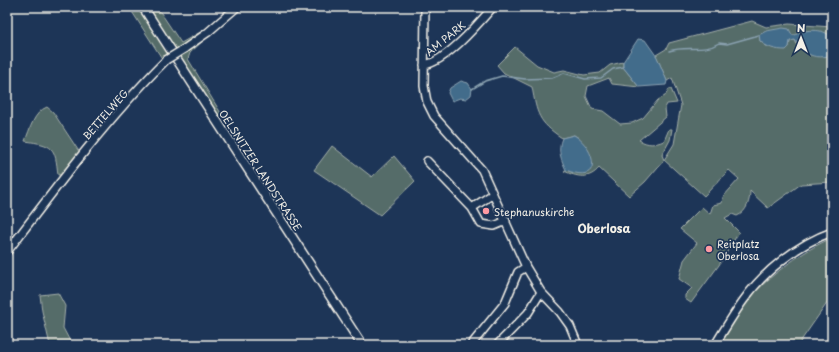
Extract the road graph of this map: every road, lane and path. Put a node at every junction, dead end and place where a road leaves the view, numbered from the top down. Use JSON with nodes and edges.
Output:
{"nodes":[{"id":1,"x":142,"y":7,"type":"edge"},
{"id":2,"x":237,"y":7,"type":"edge"},
{"id":3,"x":425,"y":7,"type":"edge"},
{"id":4,"x":493,"y":7,"type":"edge"},
{"id":5,"x":424,"y":65,"type":"junction"},
{"id":6,"x":428,"y":161,"type":"dead end"},
{"id":7,"x":493,"y":194,"type":"junction"},
{"id":8,"x":472,"y":208,"type":"junction"},
{"id":9,"x":506,"y":221,"type":"junction"},
{"id":10,"x":832,"y":232,"type":"edge"},
{"id":11,"x":7,"y":252,"type":"edge"},
{"id":12,"x":526,"y":267,"type":"junction"},
{"id":13,"x":540,"y":292,"type":"junction"},
{"id":14,"x":362,"y":345,"type":"edge"},
{"id":15,"x":471,"y":345,"type":"edge"},
{"id":16,"x":497,"y":345,"type":"edge"},
{"id":17,"x":578,"y":345,"type":"edge"},
{"id":18,"x":715,"y":345,"type":"edge"}],
"edges":[{"from":1,"to":14,"type":"main road","name":"OELSNITZER LANDSTRASSE"},
{"from":2,"to":11,"type":"street","name":"BETTELWEG","bridge":true},
{"from":3,"to":5,"type":"street"},
{"from":4,"to":5,"type":"street","name":"AM PARK"},
{"from":5,"to":7,"type":"street"},
{"from":6,"to":8,"type":"street"},
{"from":7,"to":8,"type":"street"},
{"from":7,"to":9,"type":"street"},
{"from":8,"to":9,"type":"street"},
{"from":9,"to":12,"type":"street"},
{"from":10,"to":18,"type":"street"},
{"from":12,"to":13,"type":"street"},
{"from":12,"to":15,"type":"street"},
{"from":13,"to":16,"type":"street"},
{"from":13,"to":17,"type":"street"}]}
